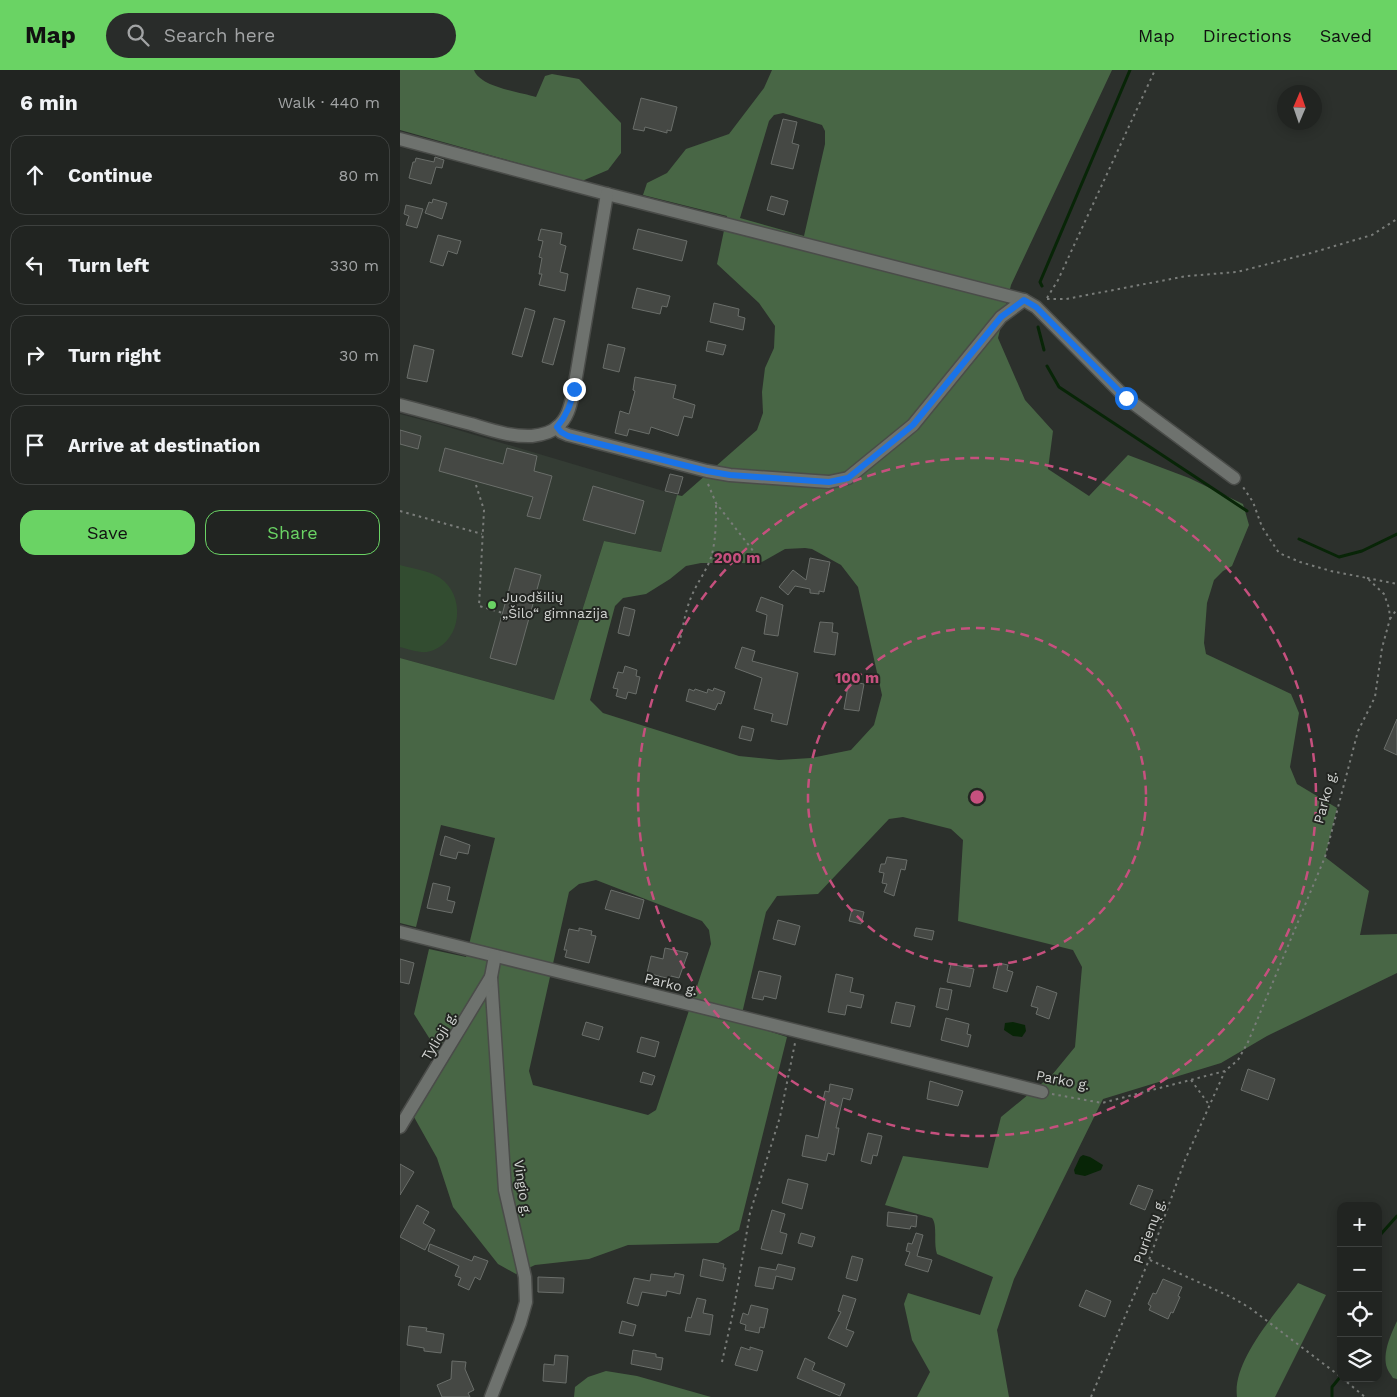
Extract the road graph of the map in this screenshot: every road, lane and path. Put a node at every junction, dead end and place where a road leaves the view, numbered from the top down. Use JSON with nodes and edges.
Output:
{"nodes":[{"id":1,"x":1155,"y":70,"type":"edge"},
{"id":2,"x":400,"y":139,"type":"edge"},
{"id":3,"x":607,"y":194,"type":"junction"},
{"id":4,"x":1397,"y":219,"type":"edge"},
{"id":5,"x":1024,"y":300,"type":"junction"},
{"id":6,"x":1042,"y":303,"type":"junction"},
{"id":7,"x":400,"y":405,"type":"edge"},
{"id":8,"x":557,"y":427,"type":"junction"},
{"id":9,"x":707,"y":471,"type":"junction"},
{"id":10,"x":1234,"y":478,"type":"joint"},
{"id":11,"x":476,"y":485,"type":"dead end"},
{"id":12,"x":716,"y":503,"type":"junction"},
{"id":13,"x":400,"y":511,"type":"edge"},
{"id":14,"x":482,"y":534,"type":"junction"},
{"id":15,"x":754,"y":552,"type":"dead end"},
{"id":16,"x":1367,"y":578,"type":"junction"},
{"id":17,"x":1397,"y":584,"type":"edge"},
{"id":18,"x":1397,"y":609,"type":"edge"},
{"id":19,"x":503,"y":613,"type":"dead end"},
{"id":20,"x":1390,"y":619,"type":"junction"},
{"id":21,"x":679,"y":644,"type":"dead end"},
{"id":22,"x":400,"y":932,"type":"edge"},
{"id":23,"x":496,"y":956,"type":"junction"},
{"id":24,"x":491,"y":977,"type":"junction"},
{"id":25,"x":797,"y":1031,"type":"junction"},
{"id":26,"x":1225,"y":1071,"type":"junction"},
{"id":27,"x":1191,"y":1080,"type":"junction"},
{"id":28,"x":1042,"y":1092,"type":"joint"},
{"id":29,"x":1210,"y":1106,"type":"junction"},
{"id":30,"x":400,"y":1127,"type":"edge"},
{"id":31,"x":1149,"y":1260,"type":"junction"},
{"id":32,"x":722,"y":1362,"type":"dead end"},
{"id":33,"x":1337,"y":1375,"type":"edge"},
{"id":34,"x":1346,"y":1382,"type":"edge"},
{"id":35,"x":492,"y":1397,"type":"edge"},
{"id":36,"x":1091,"y":1397,"type":"edge"},
{"id":37,"x":1365,"y":1397,"type":"edge"}],
"edges":[{"from":1,"to":6,"type":"path"},
{"from":2,"to":3,"type":"street"},
{"from":3,"to":5,"type":"street"},
{"from":3,"to":8,"type":"street"},
{"from":4,"to":6,"type":"path"},
{"from":5,"to":6,"type":"street"},
{"from":5,"to":9,"type":"street"},
{"from":6,"to":10,"type":"street"},
{"from":7,"to":8,"type":"street"},
{"from":8,"to":9,"type":"street"},
{"from":9,"to":12,"type":"path"},
{"from":10,"to":16,"type":"path"},
{"from":11,"to":14,"type":"path"},
{"from":12,"to":15,"type":"path"},
{"from":12,"to":21,"type":"path"},
{"from":13,"to":14,"type":"path"},
{"from":14,"to":19,"type":"path"},
{"from":16,"to":17,"type":"path"},
{"from":16,"to":20,"type":"path","name":"Parko g."},
{"from":18,"to":20,"type":"path"},
{"from":20,"to":26,"type":"path","name":"Parko g."},
{"from":22,"to":23,"type":"street","name":"Parko g."},
{"from":23,"to":24,"type":"street","name":"Tylioji g."},
{"from":23,"to":25,"type":"street","name":"Parko g."},
{"from":24,"to":30,"type":"street","name":"Tylioji g."},
{"from":24,"to":35,"type":"street","name":"Vingio g."},
{"from":25,"to":28,"type":"street","name":"Parko g."},
{"from":25,"to":32,"type":"path"},
{"from":26,"to":27,"type":"path","name":"Parko g."},
{"from":26,"to":29,"type":"path","name":"Purienų g."},
{"from":27,"to":28,"type":"path","name":"Parko g."},
{"from":27,"to":29,"type":"path"},
{"from":29,"to":31,"type":"path","name":"Purienų g."},
{"from":31,"to":33,"type":"path"},
{"from":31,"to":36,"type":"path","name":"Purienų g."},
{"from":34,"to":37,"type":"path"}]}
